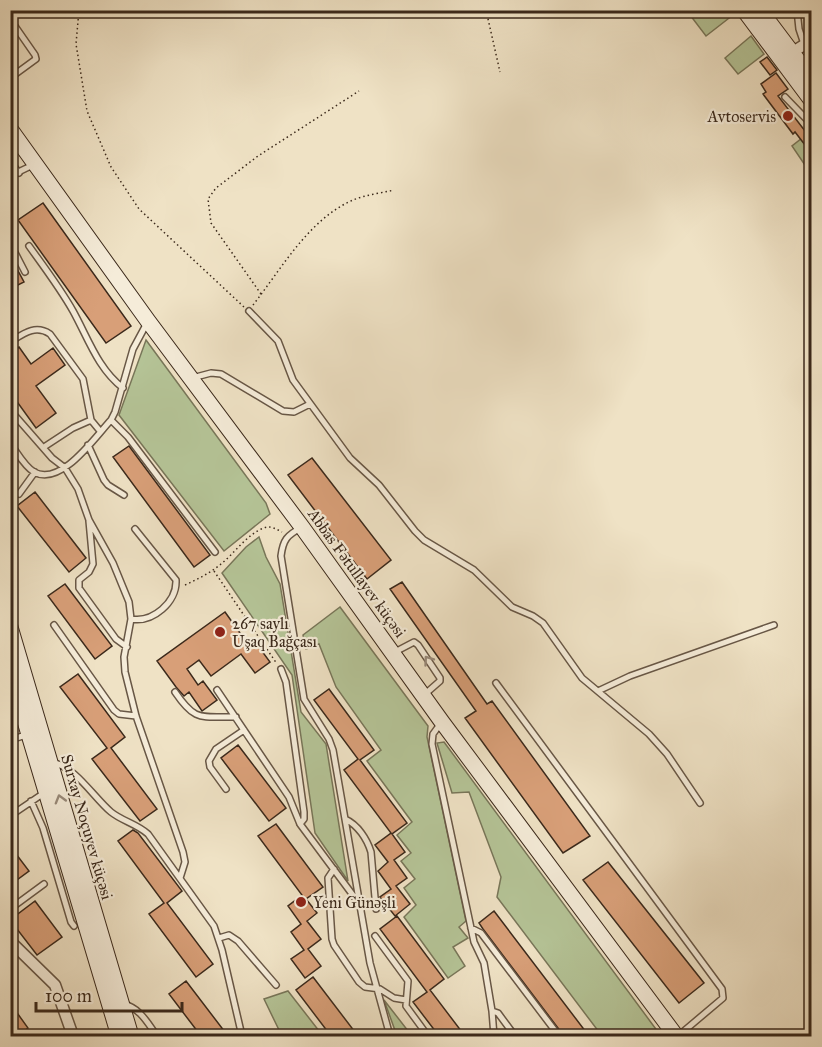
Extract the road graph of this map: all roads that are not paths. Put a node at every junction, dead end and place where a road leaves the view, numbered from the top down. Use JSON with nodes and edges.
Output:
{"nodes":[{"id":1,"x":744,"y":10,"type":"edge"},
{"id":2,"x":760,"y":10,"type":"edge"},
{"id":3,"x":797,"y":10,"type":"edge"},
{"id":4,"x":10,"y":19,"type":"edge"},
{"id":5,"x":797,"y":49,"type":"edge"},
{"id":6,"x":10,"y":78,"type":"edge"},
{"id":7,"x":812,"y":79,"type":"edge"},
{"id":8,"x":785,"y":97,"type":"dead end"},
{"id":9,"x":812,"y":101,"type":"edge"},
{"id":10,"x":811,"y":124,"type":"edge"},
{"id":11,"x":10,"y":129,"type":"edge"},
{"id":12,"x":10,"y":161,"type":"edge"},
{"id":13,"x":36,"y":163,"type":"junction"},
{"id":14,"x":19,"y":173,"type":"junction"},
{"id":15,"x":10,"y":176,"type":"edge"},
{"id":16,"x":10,"y":243,"type":"edge"},
{"id":17,"x":29,"y":246,"type":"dead end"},
{"id":18,"x":25,"y":272,"type":"dead end"},
{"id":19,"x":249,"y":311,"type":"road end"},
{"id":20,"x":148,"y":321,"type":"junction"},
{"id":21,"x":10,"y":342,"type":"edge"},
{"id":22,"x":191,"y":378,"type":"junction"},
{"id":23,"x":123,"y":388,"type":"junction"},
{"id":24,"x":310,"y":404,"type":"junction"},
{"id":25,"x":10,"y":410,"type":"edge"},
{"id":26,"x":91,"y":420,"type":"junction"},
{"id":27,"x":111,"y":420,"type":"junction"},
{"id":28,"x":100,"y":431,"type":"junction"},
{"id":29,"x":10,"y":443,"type":"edge"},
{"id":30,"x":88,"y":445,"type":"junction"},
{"id":31,"x":44,"y":447,"type":"junction"},
{"id":32,"x":65,"y":468,"type":"junction"},
{"id":33,"x":35,"y":472,"type":"junction"},
{"id":34,"x":19,"y":494,"type":"dead end"},
{"id":35,"x":124,"y":495,"type":"dead end"},
{"id":36,"x":89,"y":520,"type":"junction"},
{"id":37,"x":302,"y":527,"type":"junction"},
{"id":38,"x":135,"y":529,"type":"dead end"},
{"id":39,"x":215,"y":552,"type":"dead end"},
{"id":40,"x":131,"y":619,"type":"junction"},
{"id":41,"x":54,"y":625,"type":"dead end"},
{"id":42,"x":774,"y":625,"type":"dead end"},
{"id":43,"x":10,"y":627,"type":"edge"},
{"id":44,"x":127,"y":647,"type":"junction"},
{"id":45,"x":392,"y":653,"type":"junction"},
{"id":46,"x":281,"y":669,"type":"road end"},
{"id":47,"x":10,"y":671,"type":"edge"},
{"id":48,"x":496,"y":683,"type":"dead end"},
{"id":49,"x":217,"y":690,"type":"dead end"},
{"id":50,"x":598,"y":691,"type":"junction"},
{"id":51,"x":175,"y":692,"type":"dead end"},
{"id":52,"x":423,"y":696,"type":"junction"},
{"id":53,"x":136,"y":716,"type":"junction"},
{"id":54,"x":236,"y":717,"type":"junction"},
{"id":55,"x":442,"y":722,"type":"junction"},
{"id":56,"x":244,"y":730,"type":"junction"},
{"id":57,"x":28,"y":734,"type":"junction"},
{"id":58,"x":10,"y":740,"type":"edge"},
{"id":59,"x":43,"y":763,"type":"junction"},
{"id":60,"x":226,"y":789,"type":"dead end"},
{"id":61,"x":45,"y":793,"type":"junction"},
{"id":62,"x":31,"y":801,"type":"junction"},
{"id":63,"x":700,"y":803,"type":"dead end"},
{"id":64,"x":10,"y":816,"type":"edge"},
{"id":65,"x":345,"y":819,"type":"junction"},
{"id":66,"x":300,"y":824,"type":"junction"},
{"id":67,"x":334,"y":869,"type":"junction"},
{"id":68,"x":180,"y":878,"type":"junction"},
{"id":69,"x":44,"y":884,"type":"dead end"},
{"id":70,"x":358,"y":902,"type":"junction"},
{"id":71,"x":11,"y":907,"type":"edge"},
{"id":72,"x":376,"y":909,"type":"dead end"},
{"id":73,"x":75,"y":926,"type":"dead end"},
{"id":74,"x":471,"y":928,"type":"junction"},
{"id":75,"x":375,"y":936,"type":"dead end"},
{"id":76,"x":219,"y":938,"type":"junction"},
{"id":77,"x":10,"y":941,"type":"edge"},
{"id":78,"x":276,"y":985,"type":"dead end"},
{"id":79,"x":376,"y":989,"type":"junction"},
{"id":80,"x":406,"y":1000,"type":"junction"},
{"id":81,"x":115,"y":1004,"type":"junction"},
{"id":82,"x":492,"y":1011,"type":"junction"},
{"id":83,"x":73,"y":1036,"type":"edge"},
{"id":84,"x":119,"y":1036,"type":"edge"},
{"id":85,"x":131,"y":1036,"type":"edge"},
{"id":86,"x":157,"y":1036,"type":"edge"},
{"id":87,"x":242,"y":1036,"type":"edge"},
{"id":88,"x":390,"y":1036,"type":"edge"},
{"id":89,"x":428,"y":1036,"type":"edge"},
{"id":90,"x":494,"y":1036,"type":"edge"},
{"id":91,"x":516,"y":1036,"type":"edge"},
{"id":92,"x":559,"y":1036,"type":"edge"},
{"id":93,"x":676,"y":1036,"type":"edge"}],
"edges":[{"from":1,"to":5,"type":"main road"},
{"from":2,"to":5,"type":"main road"},
{"from":3,"to":5,"type":"lane"},
{"from":4,"to":6,"type":"lane"},
{"from":5,"to":7,"type":"main road"},
{"from":5,"to":9,"type":"main road"},
{"from":8,"to":10,"type":"lane"},
{"from":11,"to":13,"type":"main road","name":"Abbas Fətullayev küçəsi"},
{"from":12,"to":14,"type":"lane"},
{"from":13,"to":14,"type":"lane"},
{"from":13,"to":20,"type":"main road","name":"Abbas Fətullayev küçəsi"},
{"from":14,"to":15,"type":"lane"},
{"from":16,"to":18,"type":"lane"},
{"from":17,"to":23,"type":"lane"},
{"from":19,"to":24,"type":"lane"},
{"from":20,"to":22,"type":"main road","name":"Abbas Fətullayev küçəsi"},
{"from":20,"to":23,"type":"lane"},
{"from":21,"to":26,"type":"lane"},
{"from":22,"to":24,"type":"lane"},
{"from":22,"to":37,"type":"main road","name":"Abbas Fətullayev küçəsi"},
{"from":23,"to":27,"type":"lane"},
{"from":24,"to":50,"type":"lane"},
{"from":25,"to":31,"type":"lane"},
{"from":26,"to":28,"type":"lane"},
{"from":26,"to":31,"type":"lane"},
{"from":27,"to":28,"type":"lane"},
{"from":27,"to":39,"type":"lane"},
{"from":28,"to":30,"type":"lane"},
{"from":29,"to":33,"type":"lane"},
{"from":30,"to":32,"type":"lane"},
{"from":30,"to":35,"type":"lane"},
{"from":31,"to":32,"type":"lane"},
{"from":32,"to":33,"type":"lane"},
{"from":32,"to":36,"type":"lane"},
{"from":33,"to":34,"type":"lane"},
{"from":36,"to":40,"type":"lane"},
{"from":36,"to":44,"type":"lane"},
{"from":37,"to":45,"type":"main road","name":"Abbas Fətullayev küçəsi"},
{"from":37,"to":65,"type":"lane"},
{"from":38,"to":40,"type":"lane"},
{"from":40,"to":44,"type":"lane"},
{"from":41,"to":53,"type":"lane"},
{"from":42,"to":50,"type":"lane"},
{"from":43,"to":59,"type":"main road","name":"Surxay Noçuyev küçəsi"},
{"from":44,"to":53,"type":"lane"},
{"from":45,"to":52,"type":"main road","name":"Abbas Fətullayev küçəsi"},
{"from":52,"to":45,"type":"lane","one_way":true},
{"from":46,"to":66,"type":"lane"},
{"from":47,"to":57,"type":"main road","name":"Surxay Noçuyev küçəsi"},
{"from":48,"to":93,"type":"lane"},
{"from":49,"to":54,"type":"lane"},
{"from":50,"to":63,"type":"lane"},
{"from":51,"to":54,"type":"lane"},
{"from":52,"to":55,"type":"main road","name":"Abbas Fətullayev küçəsi"},
{"from":53,"to":68,"type":"lane"},
{"from":54,"to":56,"type":"lane"},
{"from":55,"to":74,"type":"lane"},
{"from":55,"to":93,"type":"main road","name":"Abbas Fətullayev küçəsi"},
{"from":56,"to":60,"type":"lane"},
{"from":56,"to":66,"type":"lane"},
{"from":57,"to":58,"type":"lane"},
{"from":57,"to":59,"type":"main road","name":"Surxay Noçuyev küçəsi"},
{"from":59,"to":61,"type":"main road","name":"Surxay Noçuyev küçəsi"},
{"from":59,"to":68,"type":"lane"},
{"from":81,"to":59,"type":"main road","name":"Surxay Noçuyev küçəsi","one_way":true},
{"from":61,"to":62,"type":"lane"},
{"from":61,"to":81,"type":"main road","name":"Surxay Noçuyev küçəsi"},
{"from":62,"to":64,"type":"lane"},
{"from":62,"to":73,"type":"lane"},
{"from":65,"to":70,"type":"lane"},
{"from":65,"to":72,"type":"lane"},
{"from":66,"to":67,"type":"lane"},
{"from":67,"to":70,"type":"lane"},
{"from":67,"to":79,"type":"lane"},
{"from":68,"to":76,"type":"lane"},
{"from":69,"to":71,"type":"lane"},
{"from":70,"to":79,"type":"lane"},
{"from":74,"to":82,"type":"lane"},
{"from":74,"to":92,"type":"lane"},
{"from":75,"to":80,"type":"lane"},
{"from":76,"to":78,"type":"lane"},
{"from":76,"to":87,"type":"lane"},
{"from":77,"to":83,"type":"street"},
{"from":79,"to":80,"type":"lane"},
{"from":79,"to":88,"type":"lane"},
{"from":80,"to":89,"type":"lane"},
{"from":81,"to":84,"type":"main road","name":"Surxay Noçuyev küçəsi"},
{"from":81,"to":85,"type":"main road","name":"Surxay Noçuyev küçəsi"},
{"from":81,"to":86,"type":"lane"},
{"from":82,"to":90,"type":"lane"},
{"from":82,"to":91,"type":"lane"}]}
